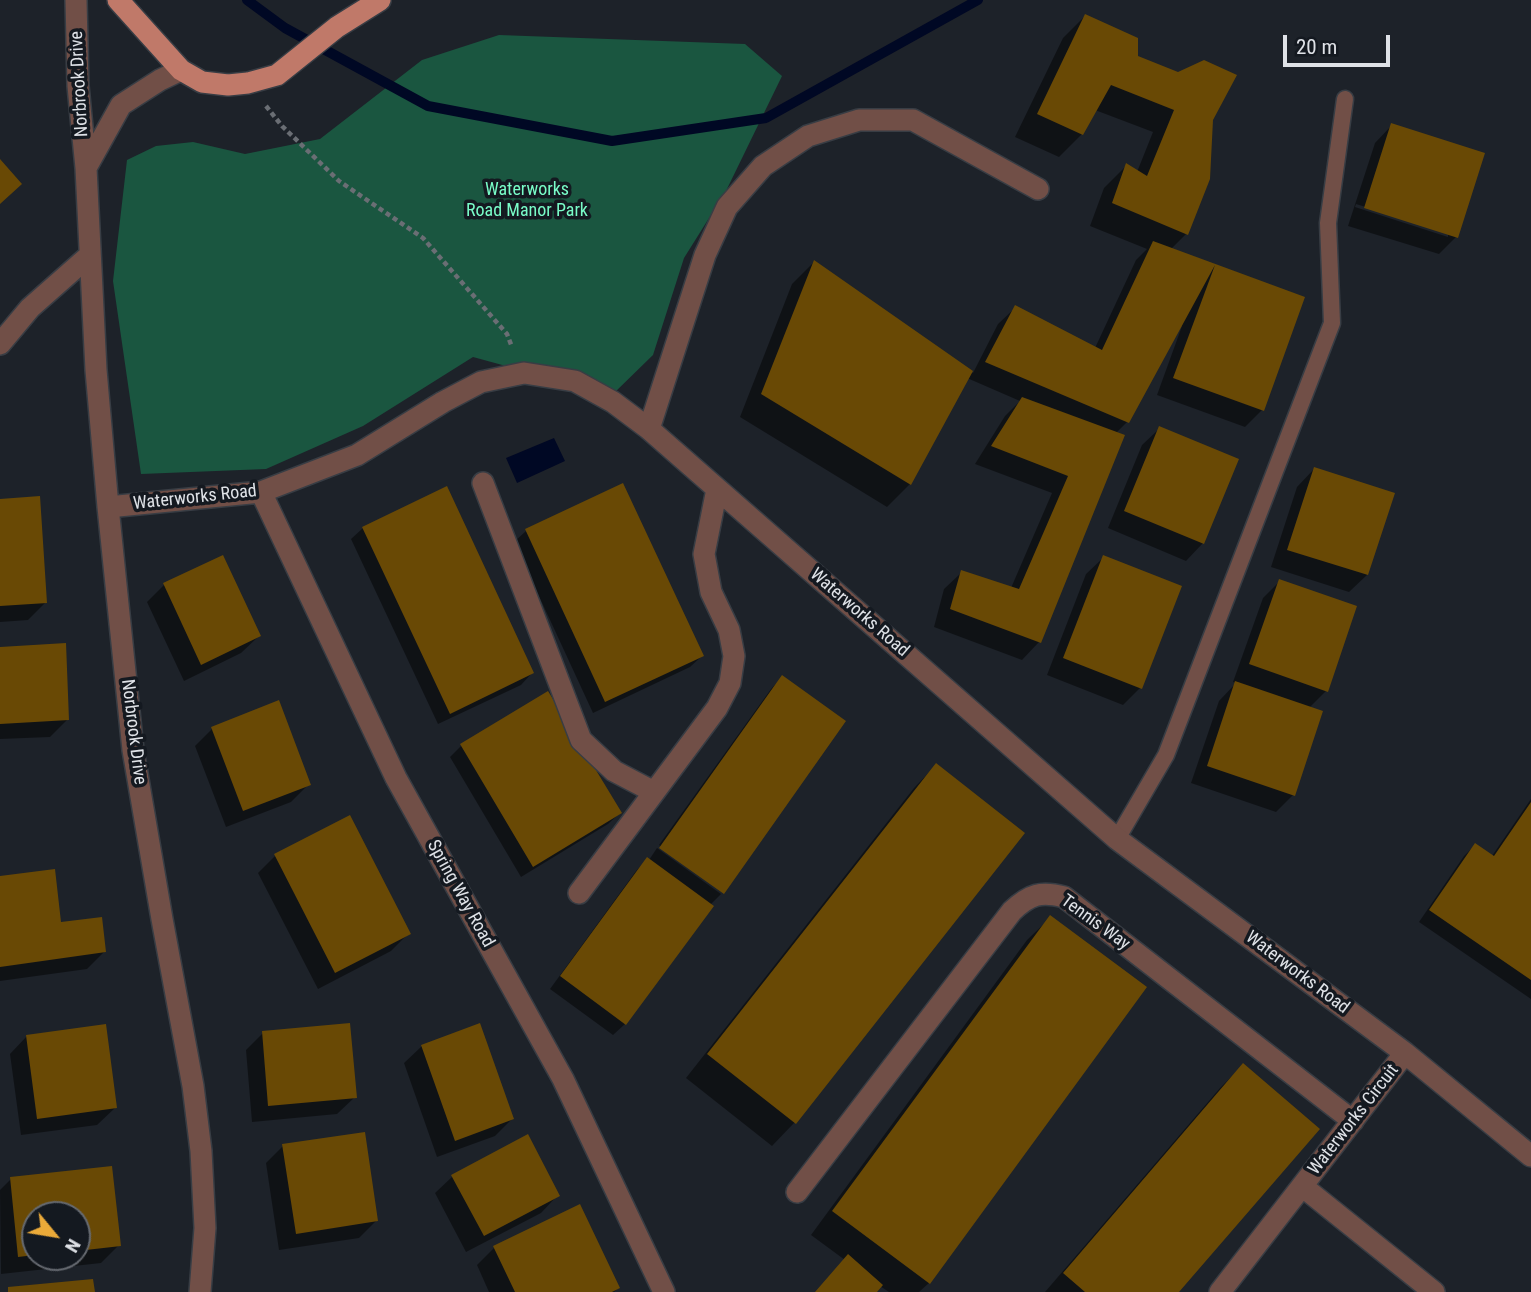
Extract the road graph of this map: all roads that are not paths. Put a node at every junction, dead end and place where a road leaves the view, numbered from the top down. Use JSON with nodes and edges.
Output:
{"nodes":[{"id":1,"x":76,"y":0,"type":"edge"},
{"id":2,"x":118,"y":0,"type":"edge"},
{"id":3,"x":368,"y":4,"type":"edge"},
{"id":4,"x":181,"y":70,"type":"junction"},
{"id":5,"x":1346,"y":99,"type":"dead end"},
{"id":6,"x":86,"y":169,"type":"junction"},
{"id":7,"x":1038,"y":189,"type":"dead end"},
{"id":8,"x":90,"y":255,"type":"junction"},
{"id":9,"x":0,"y":344,"type":"edge"},
{"id":10,"x":649,"y":429,"type":"junction"},
{"id":11,"x":483,"y":483,"type":"dead end"},
{"id":12,"x":717,"y":489,"type":"junction"},
{"id":13,"x":261,"y":492,"type":"junction"},
{"id":14,"x":108,"y":507,"type":"junction"},
{"id":15,"x":654,"y":792,"type":"junction"},
{"id":16,"x":1118,"y":839,"type":"junction"},
{"id":17,"x":579,"y":892,"type":"dead end"},
{"id":18,"x":1405,"y":1053,"type":"junction"},
{"id":19,"x":1353,"y":1121,"type":"junction"},
{"id":20,"x":1531,"y":1156,"type":"edge"},
{"id":21,"x":1302,"y":1186,"type":"junction"},
{"id":22,"x":797,"y":1192,"type":"dead end"},
{"id":23,"x":200,"y":1292,"type":"edge"},
{"id":24,"x":664,"y":1292,"type":"edge"},
{"id":25,"x":1220,"y":1292,"type":"edge"},
{"id":26,"x":1434,"y":1292,"type":"edge"}],
"edges":[{"from":1,"to":6,"type":"street","name":"Norbrook Drive"},
{"from":2,"to":4,"type":"main road"},
{"from":3,"to":4,"type":"main road"},
{"from":4,"to":6,"type":"street","name":"Norbrook Drive"},
{"from":5,"to":16,"type":"lane"},
{"from":6,"to":8,"type":"street","name":"Norbrook Drive"},
{"from":7,"to":10,"type":"street"},
{"from":8,"to":9,"type":"street"},
{"from":8,"to":14,"type":"street","name":"Norbrook Drive"},
{"from":10,"to":12,"type":"street","name":"Waterworks Road"},
{"from":10,"to":13,"type":"street","name":"Waterworks Road"},
{"from":11,"to":15,"type":"street"},
{"from":12,"to":15,"type":"street"},
{"from":12,"to":16,"type":"street","name":"Waterworks Road"},
{"from":13,"to":14,"type":"street","name":"Waterworks Road"},
{"from":13,"to":24,"type":"street","name":"Spring Way Road"},
{"from":14,"to":23,"type":"street","name":"Norbrook Drive"},
{"from":15,"to":17,"type":"street"},
{"from":16,"to":18,"type":"street","name":"Waterworks Road"},
{"from":18,"to":19,"type":"street","name":"Waterworks Circuit"},
{"from":18,"to":20,"type":"street","name":"Waterworks Road"},
{"from":19,"to":21,"type":"street","name":"Waterworks Circuit"},
{"from":19,"to":22,"type":"street","name":"Tennis Way"},
{"from":21,"to":25,"type":"street","name":"Waterworks Circuit"},
{"from":21,"to":26,"type":"street","name":"Waterworks Circuit"}]}
